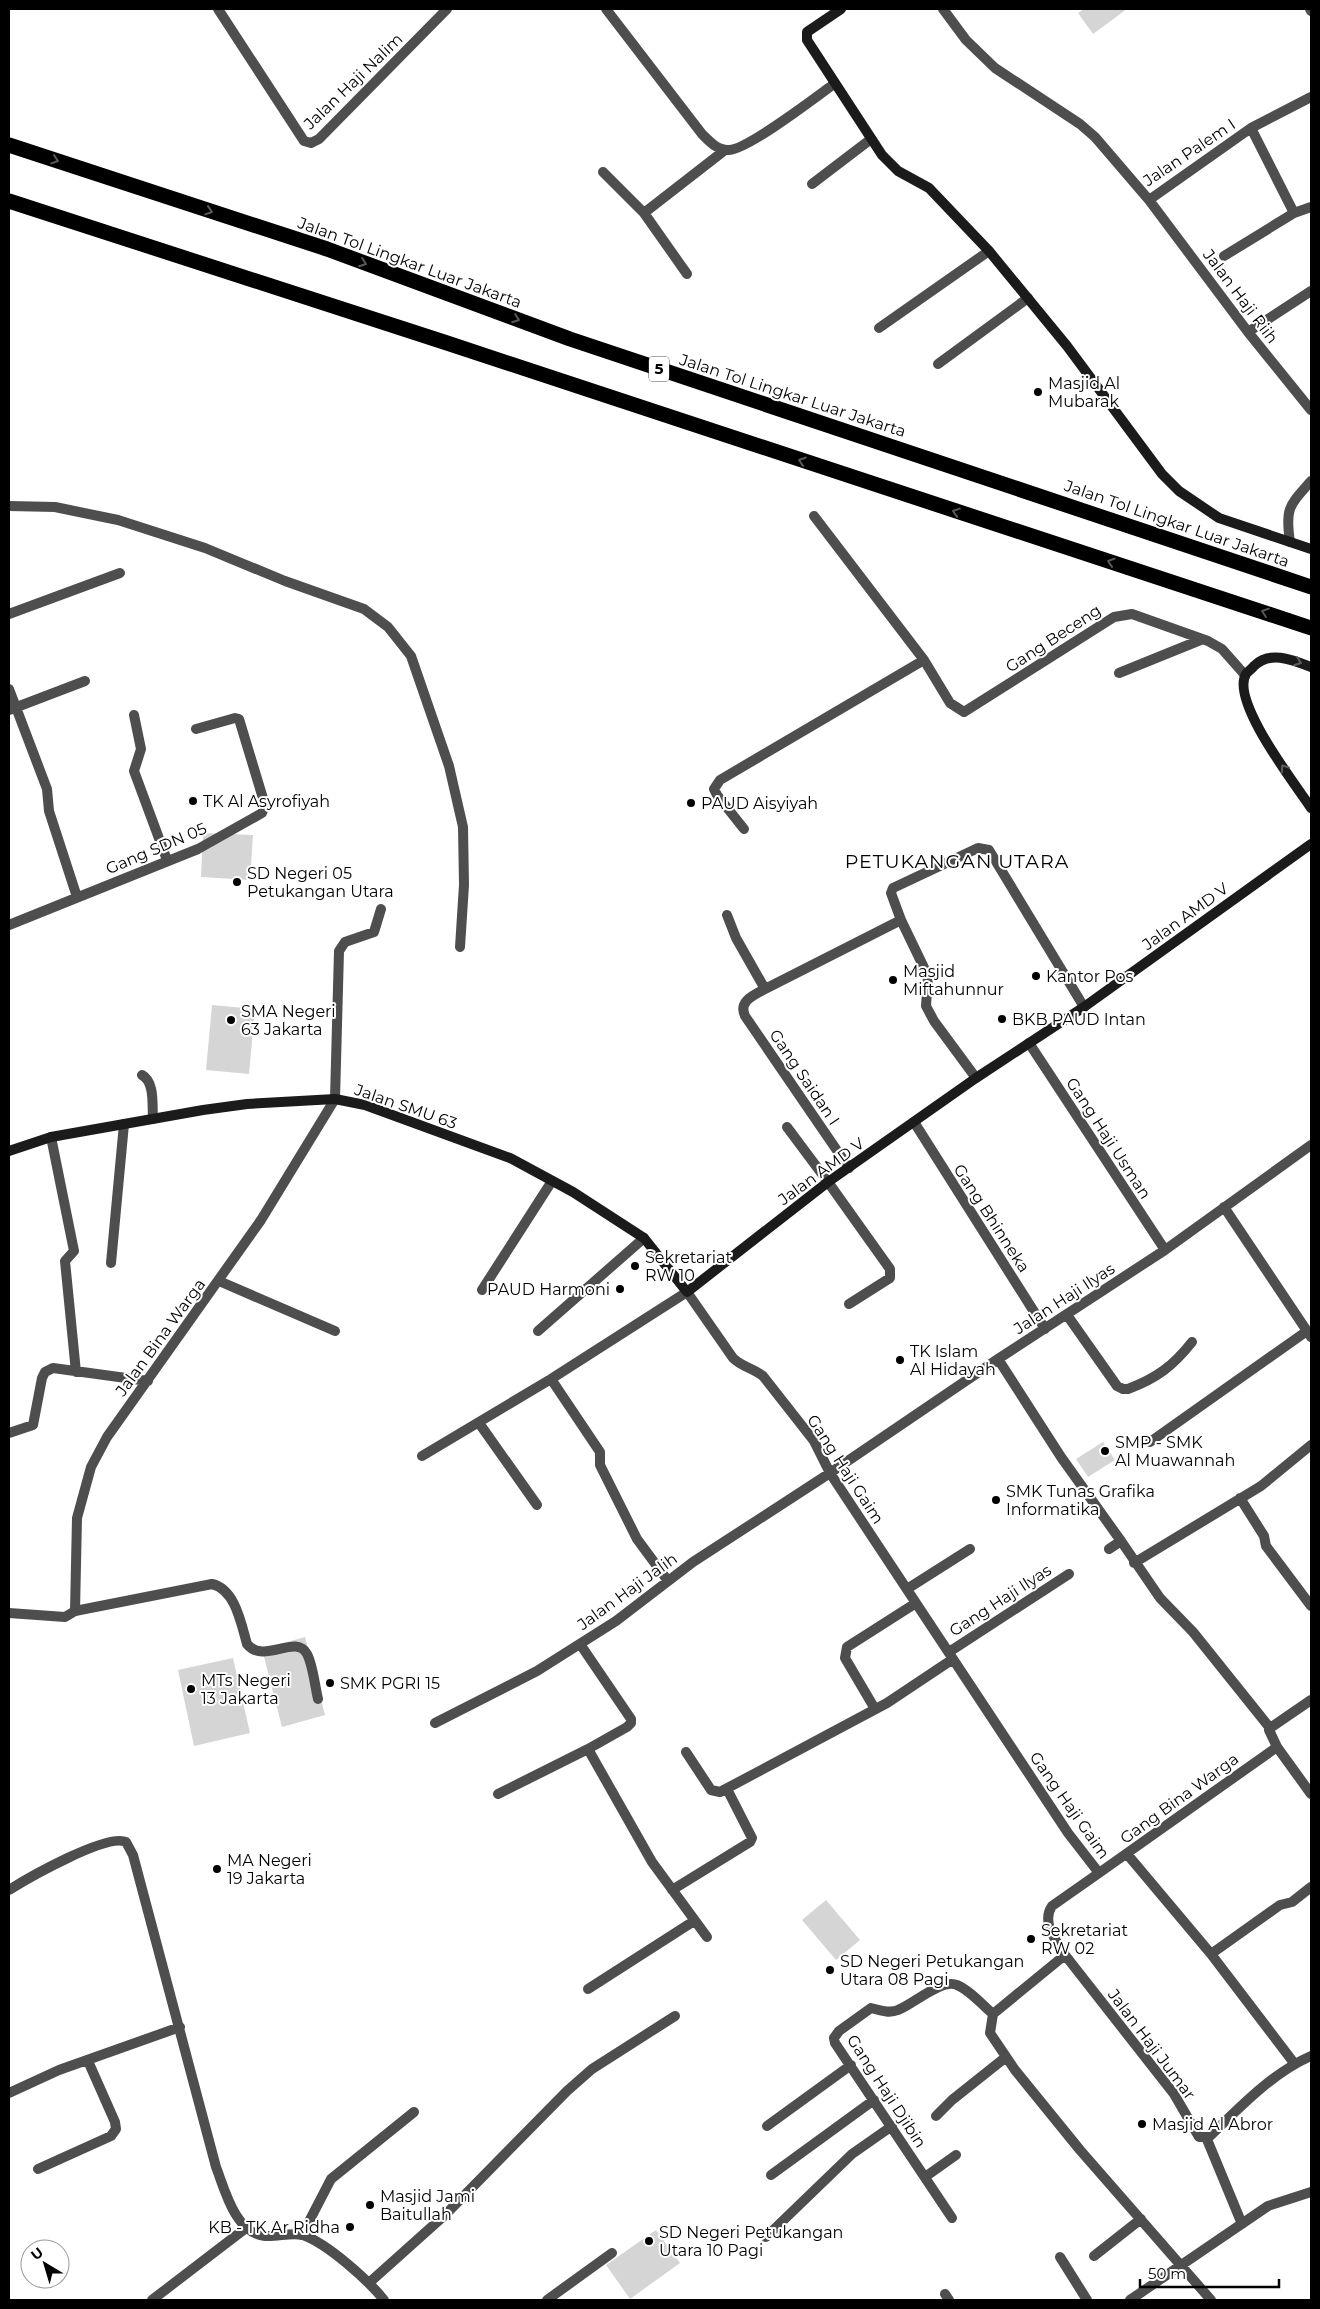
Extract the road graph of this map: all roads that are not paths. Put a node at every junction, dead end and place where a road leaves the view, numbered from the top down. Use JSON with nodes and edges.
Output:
{"nodes":[{"id":1,"x":218,"y":9,"type":"edge"},
{"id":2,"x":447,"y":9,"type":"edge"},
{"id":3,"x":606,"y":9,"type":"edge"},
{"id":4,"x":840,"y":9,"type":"edge"},
{"id":5,"x":943,"y":9,"type":"edge"},
{"id":6,"x":834,"y":84,"type":"junction"},
{"id":7,"x":1311,"y":97,"type":"edge"},
{"id":8,"x":1251,"y":128,"type":"junction"},
{"id":9,"x":871,"y":139,"type":"junction"},
{"id":10,"x":9,"y":145,"type":"edge"},
{"id":11,"x":724,"y":150,"type":"junction"},
{"id":12,"x":603,"y":172,"type":"dead end"},
{"id":13,"x":812,"y":184,"type":"dead end"},
{"id":14,"x":1149,"y":200,"type":"junction"},
{"id":15,"x":9,"y":201,"type":"edge"},
{"id":16,"x":1311,"y":207,"type":"edge"},
{"id":17,"x":644,"y":213,"type":"junction"},
{"id":18,"x":1294,"y":213,"type":"junction"},
{"id":19,"x":989,"y":250,"type":"junction"},
{"id":20,"x":1224,"y":256,"type":"dead end"},
{"id":21,"x":687,"y":274,"type":"dead end"},
{"id":22,"x":1311,"y":291,"type":"edge"},
{"id":23,"x":1028,"y":298,"type":"junction"},
{"id":24,"x":879,"y":328,"type":"dead end"},
{"id":25,"x":1248,"y":332,"type":"junction"},
{"id":26,"x":938,"y":364,"type":"dead end"},
{"id":27,"x":1311,"y":410,"type":"edge"},
{"id":28,"x":1311,"y":481,"type":"edge"},
{"id":29,"x":9,"y":506,"type":"edge"},
{"id":30,"x":814,"y":516,"type":"dead end"},
{"id":31,"x":1290,"y":542,"type":"junction"},
{"id":32,"x":1311,"y":548,"type":"edge"},
{"id":33,"x":120,"y":573,"type":"dead end"},
{"id":34,"x":1311,"y":587,"type":"edge"},
{"id":35,"x":9,"y":614,"type":"edge"},
{"id":36,"x":1311,"y":628,"type":"edge"},
{"id":37,"x":1202,"y":639,"type":"junction"},
{"id":38,"x":924,"y":660,"type":"junction"},
{"id":39,"x":1311,"y":667,"type":"edge"},
{"id":40,"x":1119,"y":673,"type":"dead end"},
{"id":41,"x":1245,"y":675,"type":"junction"},
{"id":42,"x":85,"y":681,"type":"dead end"},
{"id":43,"x":9,"y":690,"type":"edge"},
{"id":44,"x":12,"y":709,"type":"edge"},
{"id":45,"x":134,"y":715,"type":"dead end"},
{"id":46,"x":196,"y":730,"type":"dead end"},
{"id":47,"x":1311,"y":808,"type":"edge"},
{"id":48,"x":744,"y":830,"type":"dead end"},
{"id":49,"x":1311,"y":844,"type":"edge"},
{"id":50,"x":167,"y":860,"type":"junction"},
{"id":51,"x":77,"y":897,"type":"junction"},
{"id":52,"x":381,"y":908,"type":"dead end"},
{"id":53,"x":727,"y":915,"type":"dead end"},
{"id":54,"x":900,"y":920,"type":"junction"},
{"id":55,"x":9,"y":925,"type":"edge"},
{"id":56,"x":460,"y":947,"type":"dead end"},
{"id":57,"x":765,"y":989,"type":"junction"},
{"id":58,"x":1084,"y":1007,"type":"junction"},
{"id":59,"x":1029,"y":1043,"type":"junction"},
{"id":60,"x":142,"y":1075,"type":"dead end"},
{"id":61,"x":976,"y":1078,"type":"junction"},
{"id":62,"x":335,"y":1099,"type":"junction"},
{"id":63,"x":153,"y":1119,"type":"junction"},
{"id":64,"x":914,"y":1122,"type":"junction"},
{"id":65,"x":124,"y":1124,"type":"junction"},
{"id":66,"x":787,"y":1127,"type":"dead end"},
{"id":67,"x":51,"y":1137,"type":"junction"},
{"id":68,"x":1311,"y":1145,"type":"edge"},
{"id":69,"x":9,"y":1151,"type":"edge"},
{"id":70,"x":849,"y":1168,"type":"junction"},
{"id":71,"x":552,"y":1181,"type":"junction"},
{"id":72,"x":828,"y":1182,"type":"junction"},
{"id":73,"x":1224,"y":1207,"type":"junction"},
{"id":74,"x":644,"y":1238,"type":"junction"},
{"id":75,"x":1165,"y":1250,"type":"junction"},
{"id":76,"x":111,"y":1263,"type":"dead end"},
{"id":77,"x":219,"y":1281,"type":"junction"},
{"id":78,"x":482,"y":1290,"type":"dead end"},
{"id":79,"x":687,"y":1292,"type":"junction"},
{"id":80,"x":849,"y":1304,"type":"dead end"},
{"id":81,"x":1067,"y":1315,"type":"junction"},
{"id":82,"x":1045,"y":1329,"type":"junction"},
{"id":83,"x":335,"y":1331,"type":"dead end"},
{"id":84,"x":538,"y":1331,"type":"dead end"},
{"id":85,"x":1309,"y":1334,"type":"edge"},
{"id":86,"x":1192,"y":1342,"type":"dead end"},
{"id":87,"x":998,"y":1359,"type":"junction"},
{"id":88,"x":76,"y":1372,"type":"junction"},
{"id":89,"x":551,"y":1379,"type":"junction"},
{"id":90,"x":148,"y":1380,"type":"junction"},
{"id":91,"x":479,"y":1423,"type":"junction"},
{"id":92,"x":9,"y":1432,"type":"edge"},
{"id":93,"x":1150,"y":1442,"type":"dead end"},
{"id":94,"x":1311,"y":1445,"type":"edge"},
{"id":95,"x":422,"y":1456,"type":"dead end"},
{"id":96,"x":830,"y":1473,"type":"junction"},
{"id":97,"x":1240,"y":1498,"type":"junction"},
{"id":98,"x":537,"y":1504,"type":"dead end"},
{"id":99,"x":1121,"y":1541,"type":"junction"},
{"id":100,"x":970,"y":1549,"type":"dead end"},
{"id":101,"x":1109,"y":1549,"type":"dead end"},
{"id":102,"x":1134,"y":1563,"type":"junction"},
{"id":103,"x":1069,"y":1574,"type":"dead end"},
{"id":104,"x":668,"y":1581,"type":"junction"},
{"id":105,"x":907,"y":1589,"type":"junction"},
{"id":106,"x":916,"y":1603,"type":"junction"},
{"id":107,"x":1311,"y":1606,"type":"edge"},
{"id":108,"x":9,"y":1613,"type":"edge"},
{"id":109,"x":74,"y":1613,"type":"junction"},
{"id":110,"x":580,"y":1644,"type":"junction"},
{"id":111,"x":951,"y":1656,"type":"junction"},
{"id":112,"x":318,"y":1699,"type":"dead end"},
{"id":113,"x":1311,"y":1700,"type":"edge"},
{"id":114,"x":875,"y":1709,"type":"junction"},
{"id":115,"x":435,"y":1722,"type":"dead end"},
{"id":116,"x":1270,"y":1728,"type":"junction"},
{"id":117,"x":1277,"y":1747,"type":"junction"},
{"id":118,"x":588,"y":1749,"type":"junction"},
{"id":119,"x":686,"y":1752,"type":"dead end"},
{"id":120,"x":727,"y":1789,"type":"junction"},
{"id":121,"x":498,"y":1794,"type":"dead end"},
{"id":122,"x":1311,"y":1794,"type":"edge"},
{"id":123,"x":1127,"y":1854,"type":"junction"},
{"id":124,"x":1099,"y":1873,"type":"junction"},
{"id":125,"x":1311,"y":1887,"type":"edge"},
{"id":126,"x":9,"y":1890,"type":"edge"},
{"id":127,"x":672,"y":1890,"type":"junction"},
{"id":128,"x":694,"y":1921,"type":"junction"},
{"id":129,"x":707,"y":1937,"type":"dead end"},
{"id":130,"x":1211,"y":1954,"type":"junction"},
{"id":131,"x":1065,"y":1955,"type":"junction"},
{"id":132,"x":588,"y":1989,"type":"dead end"},
{"id":133,"x":993,"y":2014,"type":"junction"},
{"id":134,"x":675,"y":2016,"type":"dead end"},
{"id":135,"x":180,"y":2028,"type":"junction"},
{"id":136,"x":1311,"y":2056,"type":"edge"},
{"id":137,"x":1006,"y":2057,"type":"junction"},
{"id":138,"x":88,"y":2060,"type":"junction"},
{"id":139,"x":1294,"y":2063,"type":"junction"},
{"id":140,"x":851,"y":2065,"type":"junction"},
{"id":141,"x":9,"y":2093,"type":"edge"},
{"id":142,"x":874,"y":2100,"type":"junction"},
{"id":143,"x":414,"y":2112,"type":"dead end"},
{"id":144,"x":936,"y":2116,"type":"dead end"},
{"id":145,"x":767,"y":2126,"type":"dead end"},
{"id":146,"x":892,"y":2126,"type":"junction"},
{"id":147,"x":1206,"y":2137,"type":"junction"},
{"id":148,"x":956,"y":2155,"type":"dead end"},
{"id":149,"x":38,"y":2169,"type":"dead end"},
{"id":150,"x":771,"y":2175,"type":"dead end"},
{"id":151,"x":925,"y":2177,"type":"junction"},
{"id":152,"x":1311,"y":2192,"type":"edge"},
{"id":153,"x":952,"y":2218,"type":"dead end"},
{"id":154,"x":1141,"y":2219,"type":"junction"},
{"id":155,"x":1242,"y":2224,"type":"junction"},
{"id":156,"x":246,"y":2228,"type":"junction"},
{"id":157,"x":302,"y":2235,"type":"junction"},
{"id":158,"x":766,"y":2237,"type":"dead end"},
{"id":159,"x":612,"y":2253,"type":"dead end"},
{"id":160,"x":1094,"y":2256,"type":"dead end"},
{"id":161,"x":1060,"y":2257,"type":"dead end"},
{"id":162,"x":1181,"y":2264,"type":"junction"},
{"id":163,"x":370,"y":2282,"type":"junction"},
{"id":164,"x":152,"y":2300,"type":"edge"},
{"id":165,"x":384,"y":2300,"type":"edge"},
{"id":166,"x":547,"y":2300,"type":"edge"},
{"id":167,"x":1087,"y":2300,"type":"edge"},
{"id":168,"x":1130,"y":2300,"type":"edge"},
{"id":169,"x":1211,"y":2300,"type":"edge"}],
"edges":[{"from":1,"to":2,"type":"street","name":"Jalan Haji Nalim"},
{"from":3,"to":11,"type":"street"},
{"from":4,"to":6,"type":"street"},
{"from":5,"to":14,"type":"street","name":"Jalan Palem I"},
{"from":6,"to":9,"type":"street"},
{"from":6,"to":11,"type":"street"},
{"from":7,"to":8,"type":"street","name":"Jalan Palem I"},
{"from":8,"to":14,"type":"street","name":"Jalan Palem I"},
{"from":8,"to":18,"type":"street"},
{"from":9,"to":13,"type":"street"},
{"from":9,"to":19,"type":"street"},
{"from":10,"to":34,"type":"highway","name":"Jalan Tol Lingkar Luar Jakarta","number":"5","one_way":true},
{"from":11,"to":17,"type":"street"},
{"from":12,"to":17,"type":"street"},
{"from":14,"to":25,"type":"street","name":"Jalan Haji Riih"},
{"from":36,"to":15,"type":"highway","one_way":true},
{"from":16,"to":18,"type":"street"},
{"from":17,"to":21,"type":"street"},
{"from":18,"to":20,"type":"street"},
{"from":19,"to":23,"type":"street"},
{"from":19,"to":24,"type":"street"},
{"from":22,"to":25,"type":"street"},
{"from":23,"to":26,"type":"street"},
{"from":23,"to":31,"type":"street"},
{"from":25,"to":27,"type":"street","name":"Jalan Haji Riih"},
{"from":28,"to":31,"type":"street"},
{"from":29,"to":56,"type":"street"},
{"from":30,"to":38,"type":"street","name":"Gang Beceng"},
{"from":31,"to":32,"type":"street"},
{"from":33,"to":35,"type":"street"},
{"from":37,"to":38,"type":"street","name":"Gang Beceng"},
{"from":37,"to":40,"type":"street"},
{"from":37,"to":41,"type":"street","name":"Gang Beceng"},
{"from":38,"to":48,"type":"street"},
{"from":41,"to":39,"type":"street","one_way":true},
{"from":47,"to":41,"type":"street","one_way":true},
{"from":42,"to":44,"type":"street"},
{"from":43,"to":44,"type":"street"},
{"from":44,"to":51,"type":"street"},
{"from":45,"to":50,"type":"street"},
{"from":46,"to":50,"type":"street","name":"Gang SDN 05"},
{"from":49,"to":58,"type":"street","name":"Jalan AMD V"},
{"from":50,"to":51,"type":"street","name":"Gang SDN 05"},
{"from":51,"to":55,"type":"street","name":"Gang SDN 05"},
{"from":52,"to":62,"type":"street"},
{"from":53,"to":57,"type":"street"},
{"from":54,"to":57,"type":"street"},
{"from":54,"to":58,"type":"street"},
{"from":54,"to":61,"type":"street"},
{"from":57,"to":70,"type":"street","name":"Gang Saidan I"},
{"from":58,"to":59,"type":"street","name":"Jalan AMD V"},
{"from":59,"to":61,"type":"street","name":"Jalan AMD V"},
{"from":59,"to":75,"type":"street","name":"Gang Haji Usman"},
{"from":60,"to":63,"type":"street"},
{"from":61,"to":64,"type":"street","name":"Jalan AMD V"},
{"from":62,"to":63,"type":"street","name":"Jalan SMU 63"},
{"from":62,"to":71,"type":"street","name":"Jalan SMU 63"},
{"from":62,"to":77,"type":"street","name":"Jalan Bina Warga"},
{"from":63,"to":65,"type":"street","name":"Jalan SMU 63"},
{"from":64,"to":70,"type":"street","name":"Jalan AMD V"},
{"from":64,"to":82,"type":"street","name":"Gang Bhinneka"},
{"from":65,"to":67,"type":"street","name":"Jalan SMU 63"},
{"from":65,"to":76,"type":"street"},
{"from":66,"to":72,"type":"street"},
{"from":67,"to":69,"type":"street","name":"Jalan SMU 63"},
{"from":67,"to":88,"type":"street"},
{"from":68,"to":73,"type":"street","name":"Jalan Haji Ilyas"},
{"from":70,"to":72,"type":"street","name":"Jalan AMD V"},
{"from":71,"to":74,"type":"street","name":"Jalan SMU 63"},
{"from":71,"to":78,"type":"street"},
{"from":72,"to":79,"type":"street","name":"Jalan AMD V"},
{"from":72,"to":80,"type":"street"},
{"from":73,"to":75,"type":"street","name":"Jalan Haji Ilyas"},
{"from":73,"to":85,"type":"street"},
{"from":74,"to":79,"type":"street","name":"Jalan SMU 63"},
{"from":74,"to":84,"type":"street"},
{"from":75,"to":81,"type":"street","name":"Jalan Haji Ilyas"},
{"from":77,"to":83,"type":"street"},
{"from":77,"to":90,"type":"street","name":"Jalan Bina Warga"},
{"from":79,"to":89,"type":"street"},
{"from":79,"to":96,"type":"street","name":"Gang Haji Gaim"},
{"from":81,"to":82,"type":"street","name":"Jalan Haji Ilyas"},
{"from":81,"to":86,"type":"street"},
{"from":82,"to":87,"type":"street","name":"Jalan Haji Ilyas"},
{"from":85,"to":93,"type":"street"},
{"from":87,"to":96,"type":"street","name":"Jalan Haji Ilyas"},
{"from":87,"to":99,"type":"street"},
{"from":88,"to":90,"type":"street"},
{"from":88,"to":92,"type":"street"},
{"from":89,"to":91,"type":"street"},
{"from":89,"to":104,"type":"street"},
{"from":90,"to":109,"type":"street","name":"Jalan Bina Warga"},
{"from":91,"to":95,"type":"street"},
{"from":91,"to":98,"type":"street"},
{"from":94,"to":97,"type":"street"},
{"from":96,"to":104,"type":"street","name":"Jalan Haji Jalih"},
{"from":96,"to":105,"type":"street","name":"Gang Haji Gaim"},
{"from":97,"to":102,"type":"street"},
{"from":97,"to":107,"type":"street"},
{"from":99,"to":101,"type":"street"},
{"from":99,"to":102,"type":"street"},
{"from":100,"to":105,"type":"street"},
{"from":102,"to":116,"type":"street"},
{"from":103,"to":111,"type":"street","name":"Gang Haji Ilyas"},
{"from":104,"to":110,"type":"street","name":"Jalan Haji Jalih"},
{"from":105,"to":106,"type":"street","name":"Gang Haji Gaim"},
{"from":106,"to":111,"type":"street","name":"Gang Haji Gaim"},
{"from":106,"to":114,"type":"street"},
{"from":108,"to":109,"type":"street"},
{"from":109,"to":112,"type":"street"},
{"from":110,"to":115,"type":"street","name":"Jalan Haji Jalih"},
{"from":110,"to":118,"type":"street"},
{"from":111,"to":114,"type":"street","name":"Gang Haji Ilyas"},
{"from":111,"to":124,"type":"street","name":"Gang Haji Gaim"},
{"from":113,"to":116,"type":"street"},
{"from":114,"to":120,"type":"street","name":"Gang Haji Ilyas"},
{"from":116,"to":117,"type":"street"},
{"from":117,"to":122,"type":"street"},
{"from":117,"to":123,"type":"street","name":"Gang Bina Warga"},
{"from":118,"to":121,"type":"street"},
{"from":118,"to":127,"type":"street"},
{"from":119,"to":120,"type":"street"},
{"from":120,"to":127,"type":"street"},
{"from":123,"to":124,"type":"street","name":"Gang Bina Warga"},
{"from":123,"to":130,"type":"street"},
{"from":124,"to":131,"type":"street","name":"Gang Haji Gaim"},
{"from":125,"to":130,"type":"street"},
{"from":126,"to":135,"type":"street"},
{"from":127,"to":128,"type":"street"},
{"from":128,"to":129,"type":"street"},
{"from":128,"to":132,"type":"street"},
{"from":130,"to":139,"type":"street"},
{"from":131,"to":133,"type":"street"},
{"from":131,"to":147,"type":"street","name":"Jalan Haji Jumar"},
{"from":133,"to":137,"type":"street"},
{"from":133,"to":140,"type":"street","name":"Gang Haji Djibin"},
{"from":134,"to":163,"type":"street"},
{"from":135,"to":138,"type":"street"},
{"from":135,"to":156,"type":"street"},
{"from":136,"to":139,"type":"street"},
{"from":137,"to":144,"type":"street"},
{"from":137,"to":154,"type":"street"},
{"from":138,"to":141,"type":"street"},
{"from":138,"to":149,"type":"street"},
{"from":139,"to":147,"type":"street"},
{"from":140,"to":142,"type":"street","name":"Gang Haji Djibin"},
{"from":140,"to":145,"type":"street"},
{"from":142,"to":146,"type":"street","name":"Gang Haji Djibin"},
{"from":142,"to":150,"type":"street"},
{"from":143,"to":157,"type":"street"},
{"from":146,"to":151,"type":"street","name":"Gang Haji Djibin"},
{"from":146,"to":158,"type":"street"},
{"from":147,"to":155,"type":"street"},
{"from":148,"to":151,"type":"street"},
{"from":151,"to":153,"type":"street","name":"Gang Haji Djibin"},
{"from":152,"to":155,"type":"street"},
{"from":154,"to":160,"type":"street"},
{"from":154,"to":162,"type":"street"},
{"from":155,"to":162,"type":"street"},
{"from":156,"to":157,"type":"street"},
{"from":156,"to":164,"type":"street"},
{"from":157,"to":163,"type":"street"},
{"from":159,"to":166,"type":"street"},
{"from":161,"to":167,"type":"street"},
{"from":162,"to":168,"type":"street"},
{"from":162,"to":169,"type":"street"},
{"from":163,"to":165,"type":"street"}]}
